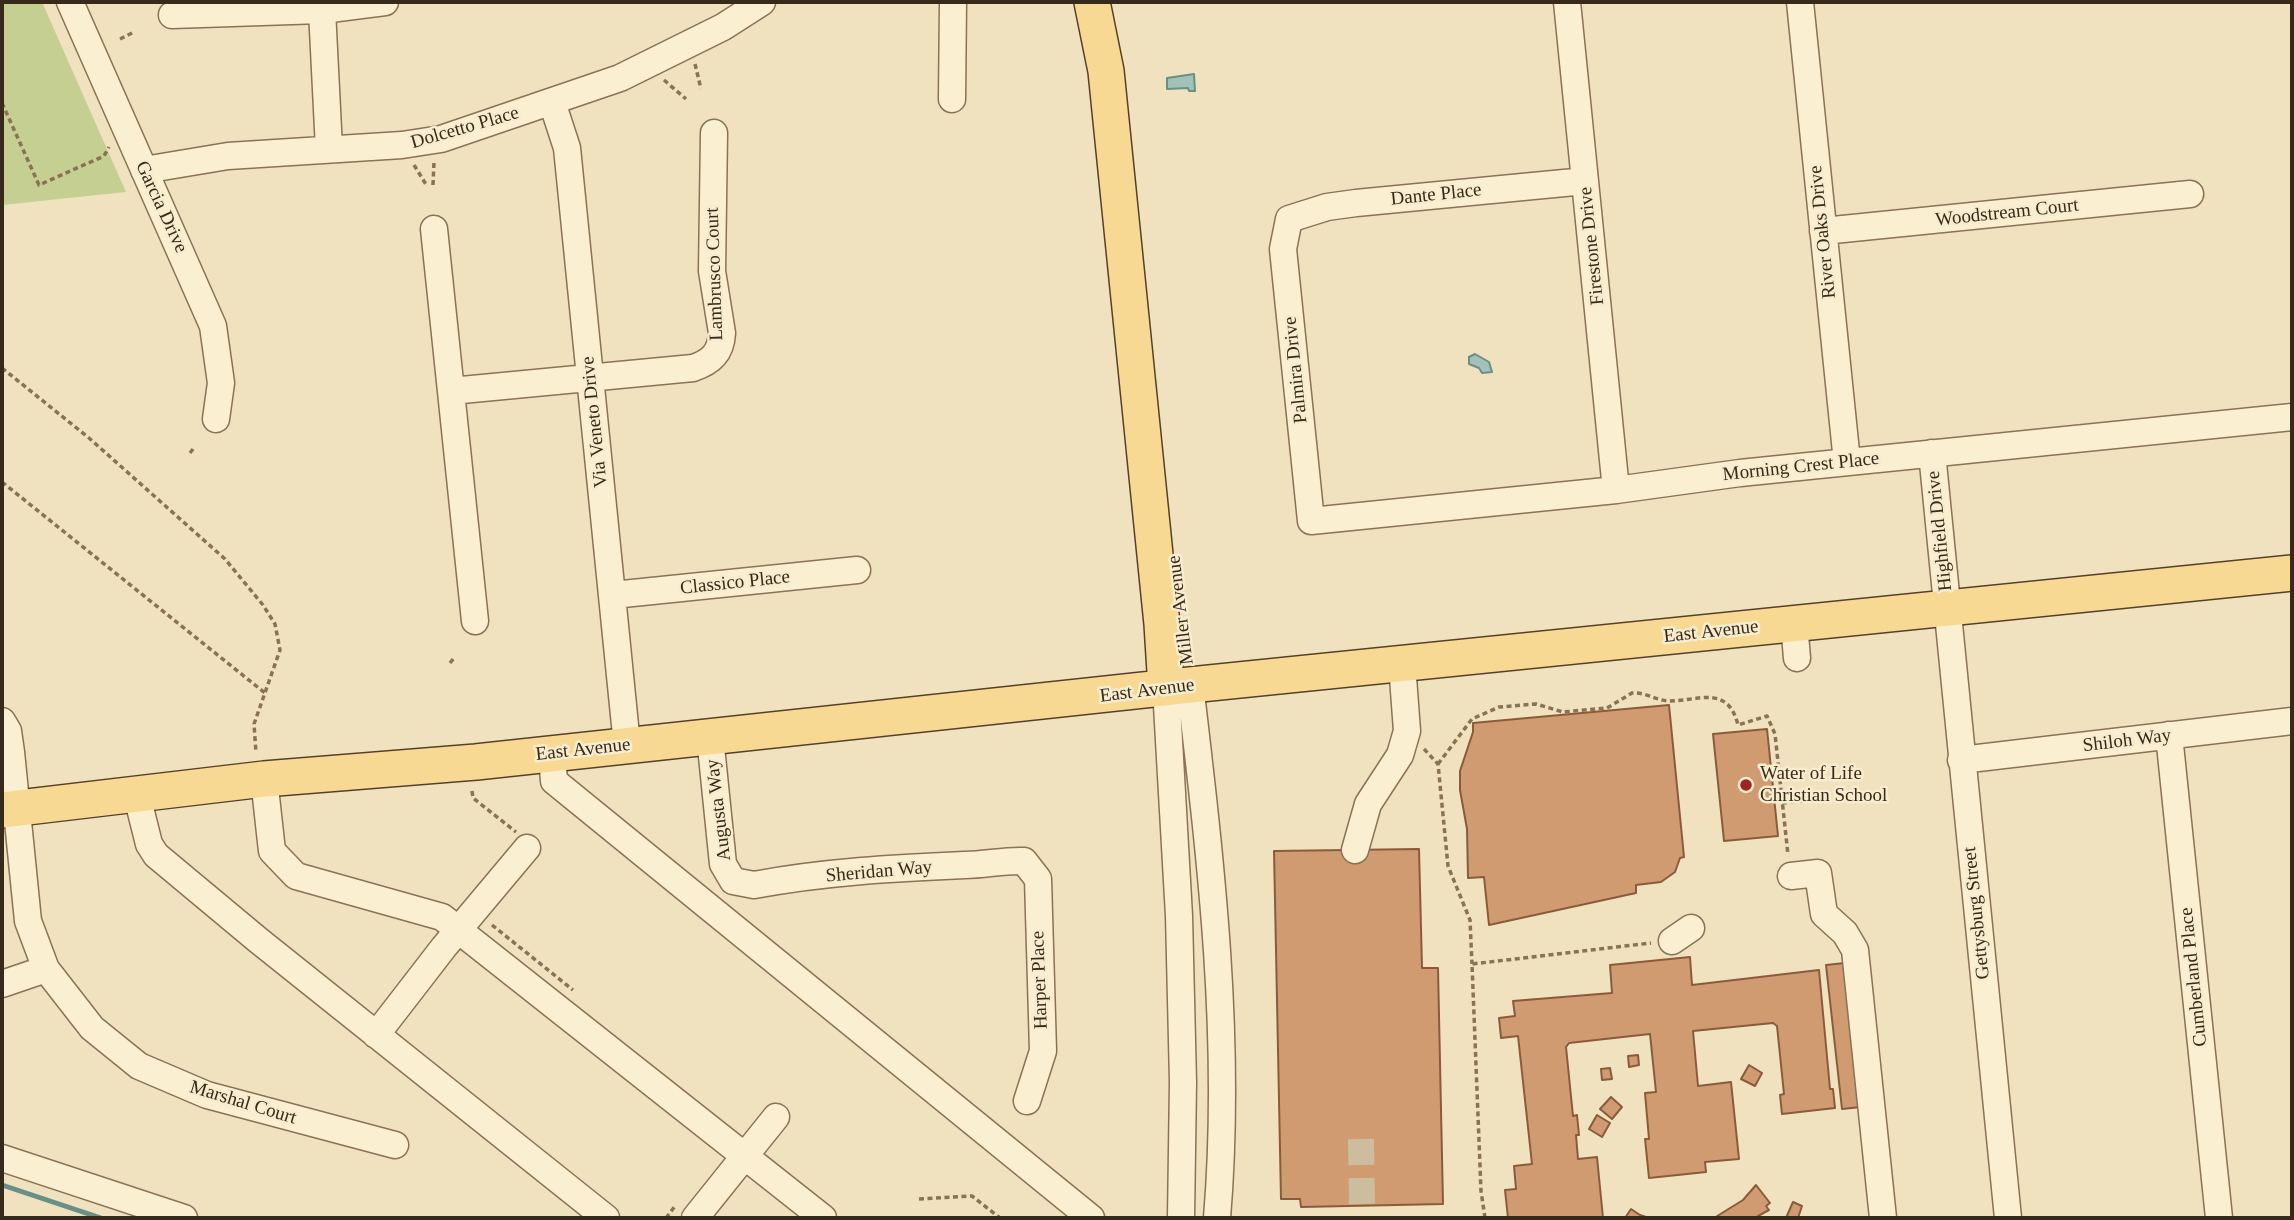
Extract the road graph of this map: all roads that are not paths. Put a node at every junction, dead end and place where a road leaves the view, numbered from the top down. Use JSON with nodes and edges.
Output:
{"nodes":[{"id":1,"x":70,"y":2,"type":"edge"},
{"id":2,"x":385,"y":2,"type":"edge"},
{"id":3,"x":762,"y":2,"type":"edge"},
{"id":4,"x":953,"y":2,"type":"edge"},
{"id":5,"x":1092,"y":2,"type":"edge"},
{"id":6,"x":1117,"y":2,"type":"edge"},
{"id":7,"x":1567,"y":2,"type":"edge"},
{"id":8,"x":1800,"y":2,"type":"edge"},
{"id":9,"x":322,"y":10,"type":"junction"},
{"id":10,"x":172,"y":15,"type":"dead end"},
{"id":11,"x":952,"y":99,"type":"dead end"},
{"id":12,"x":552,"y":102,"type":"junction"},
{"id":13,"x":714,"y":133,"type":"dead end"},
{"id":14,"x":329,"y":149,"type":"junction"},
{"id":15,"x":144,"y":170,"type":"junction"},
{"id":16,"x":1585,"y":181,"type":"junction"},
{"id":17,"x":2190,"y":194,"type":"dead end"},
{"id":18,"x":1289,"y":219,"type":"joint"},
{"id":19,"x":434,"y":229,"type":"dead end"},
{"id":20,"x":1823,"y":231,"type":"junction"},
{"id":21,"x":591,"y":378,"type":"junction"},
{"id":22,"x":451,"y":391,"type":"junction"},
{"id":23,"x":2292,"y":417,"type":"edge"},
{"id":24,"x":216,"y":419,"type":"dead end"},
{"id":25,"x":1931,"y":453,"type":"junction"},
{"id":26,"x":1847,"y":462,"type":"junction"},
{"id":27,"x":1616,"y":490,"type":"junction"},
{"id":28,"x":1311,"y":521,"type":"joint"},
{"id":29,"x":857,"y":570,"type":"dead end"},
{"id":30,"x":2292,"y":573,"type":"edge"},
{"id":31,"x":613,"y":594,"type":"junction"},
{"id":32,"x":1948,"y":608,"type":"junction"},
{"id":33,"x":475,"y":621,"type":"dead end"},
{"id":34,"x":1794,"y":623,"type":"junction"},
{"id":35,"x":1797,"y":658,"type":"dead end"},
{"id":36,"x":1402,"y":664,"type":"junction"},
{"id":37,"x":1178,"y":686,"type":"junction"},
{"id":38,"x":2,"y":721,"type":"edge"},
{"id":39,"x":2292,"y":721,"type":"edge"},
{"id":40,"x":2169,"y":735,"type":"junction"},
{"id":41,"x":710,"y":737,"type":"junction"},
{"id":42,"x":627,"y":745,"type":"junction"},
{"id":43,"x":552,"y":754,"type":"junction"},
{"id":44,"x":1961,"y":760,"type":"junction"},
{"id":45,"x":268,"y":779,"type":"junction"},
{"id":46,"x":137,"y":796,"type":"junction"},
{"id":47,"x":9,"y":809,"type":"edge"},
{"id":48,"x":527,"y":848,"type":"road end"},
{"id":49,"x":1355,"y":850,"type":"dead end"},
{"id":50,"x":1024,"y":861,"type":"joint"},
{"id":51,"x":1791,"y":876,"type":"road end"},
{"id":52,"x":733,"y":881,"type":"joint"},
{"id":53,"x":459,"y":929,"type":"junction"},
{"id":54,"x":46,"y":969,"type":"junction"},
{"id":55,"x":2,"y":984,"type":"edge"},
{"id":56,"x":376,"y":1035,"type":"junction"},
{"id":57,"x":1027,"y":1101,"type":"dead end"},
{"id":58,"x":776,"y":1116,"type":"dead end"},
{"id":59,"x":395,"y":1145,"type":"dead end"},
{"id":60,"x":746,"y":1156,"type":"junction"},
{"id":61,"x":2,"y":1158,"type":"edge"},
{"id":62,"x":184,"y":1218,"type":"edge"},
{"id":63,"x":606,"y":1218,"type":"edge"},
{"id":64,"x":695,"y":1218,"type":"edge"},
{"id":65,"x":823,"y":1218,"type":"edge"},
{"id":66,"x":1091,"y":1218,"type":"edge"},
{"id":67,"x":1181,"y":1218,"type":"edge"},
{"id":68,"x":1217,"y":1218,"type":"edge"},
{"id":69,"x":1883,"y":1218,"type":"edge"},
{"id":70,"x":2008,"y":1218,"type":"edge"},
{"id":71,"x":2219,"y":1218,"type":"edge"}],
"edges":[{"from":1,"to":15,"type":"street","name":"Garcia Drive"},
{"from":2,"to":9,"type":"street"},
{"from":3,"to":12,"type":"street","name":"Dolcetto Place"},
{"from":4,"to":11,"type":"street"},
{"from":5,"to":37,"type":"main road","name":"Miller Avenue"},
{"from":6,"to":37,"type":"main road","name":"Miller Avenue"},
{"from":7,"to":16,"type":"street","name":"Firestone Drive"},
{"from":8,"to":20,"type":"street","name":"River Oaks Drive"},
{"from":9,"to":10,"type":"street"},
{"from":9,"to":14,"type":"street"},
{"from":12,"to":14,"type":"street","name":"Dolcetto Place"},
{"from":12,"to":21,"type":"street","name":"Via Veneto Drive"},
{"from":13,"to":21,"type":"street","name":"Lambrusco Court"},
{"from":14,"to":15,"type":"street","name":"Dolcetto Place"},
{"from":15,"to":24,"type":"street","name":"Garcia Drive"},
{"from":16,"to":18,"type":"street","name":"Dante Place"},
{"from":16,"to":27,"type":"street","name":"Firestone Drive"},
{"from":17,"to":20,"type":"street","name":"Woodstream Court"},
{"from":18,"to":28,"type":"street","name":"Palmira Drive"},
{"from":19,"to":22,"type":"street"},
{"from":20,"to":26,"type":"street","name":"River Oaks Drive"},
{"from":21,"to":22,"type":"street","name":"Lambrusco Court"},
{"from":21,"to":31,"type":"street","name":"Via Veneto Drive"},
{"from":22,"to":33,"type":"street"},
{"from":23,"to":25,"type":"street","name":"Morning Crest Place"},
{"from":25,"to":26,"type":"street","name":"Morning Crest Place"},
{"from":25,"to":32,"type":"street","name":"Highfield Drive"},
{"from":26,"to":27,"type":"street","name":"Morning Crest Place"},
{"from":27,"to":28,"type":"street","name":"Morning Crest Place"},
{"from":29,"to":31,"type":"street","name":"Classico Place"},
{"from":30,"to":32,"type":"main road","name":"East Avenue"},
{"from":31,"to":42,"type":"street","name":"Via Veneto Drive"},
{"from":32,"to":34,"type":"main road","name":"East Avenue"},
{"from":32,"to":44,"type":"street","name":"Gettysburg Street"},
{"from":34,"to":35,"type":"street"},
{"from":34,"to":36,"type":"main road","name":"East Avenue"},
{"from":36,"to":37,"type":"main road","name":"East Avenue"},
{"from":36,"to":49,"type":"street"},
{"from":37,"to":41,"type":"main road","name":"East Avenue"},
{"from":37,"to":67,"type":"street","name":"Miller Avenue"},
{"from":37,"to":68,"type":"street","name":"Miller Avenue"},
{"from":38,"to":47,"type":"street","name":"Marshal Court"},
{"from":39,"to":40,"type":"street","name":"Shiloh Way"},
{"from":40,"to":44,"type":"street","name":"Shiloh Way"},
{"from":40,"to":71,"type":"street","name":"Cumberland Place"},
{"from":41,"to":42,"type":"main road","name":"East Avenue"},
{"from":41,"to":52,"type":"street","name":"Augusta Way"},
{"from":42,"to":43,"type":"main road","name":"East Avenue"},
{"from":43,"to":45,"type":"main road","name":"East Avenue"},
{"from":43,"to":66,"type":"street"},
{"from":44,"to":70,"type":"street","name":"Gettysburg Street"},
{"from":45,"to":46,"type":"main road","name":"East Avenue"},
{"from":45,"to":53,"type":"street"},
{"from":46,"to":47,"type":"main road","name":"East Avenue"},
{"from":46,"to":56,"type":"street"},
{"from":47,"to":54,"type":"street","name":"Marshal Court"},
{"from":48,"to":53,"type":"street"},
{"from":50,"to":52,"type":"street","name":"Sheridan Way"},
{"from":50,"to":57,"type":"street","name":"Harper Place"},
{"from":51,"to":69,"type":"street"},
{"from":53,"to":56,"type":"street"},
{"from":53,"to":60,"type":"street"},
{"from":54,"to":55,"type":"street"},
{"from":54,"to":59,"type":"street","name":"Marshal Court"},
{"from":56,"to":63,"type":"street"},
{"from":58,"to":60,"type":"street"},
{"from":60,"to":64,"type":"street"},
{"from":60,"to":65,"type":"street"},
{"from":61,"to":62,"type":"street"}]}
